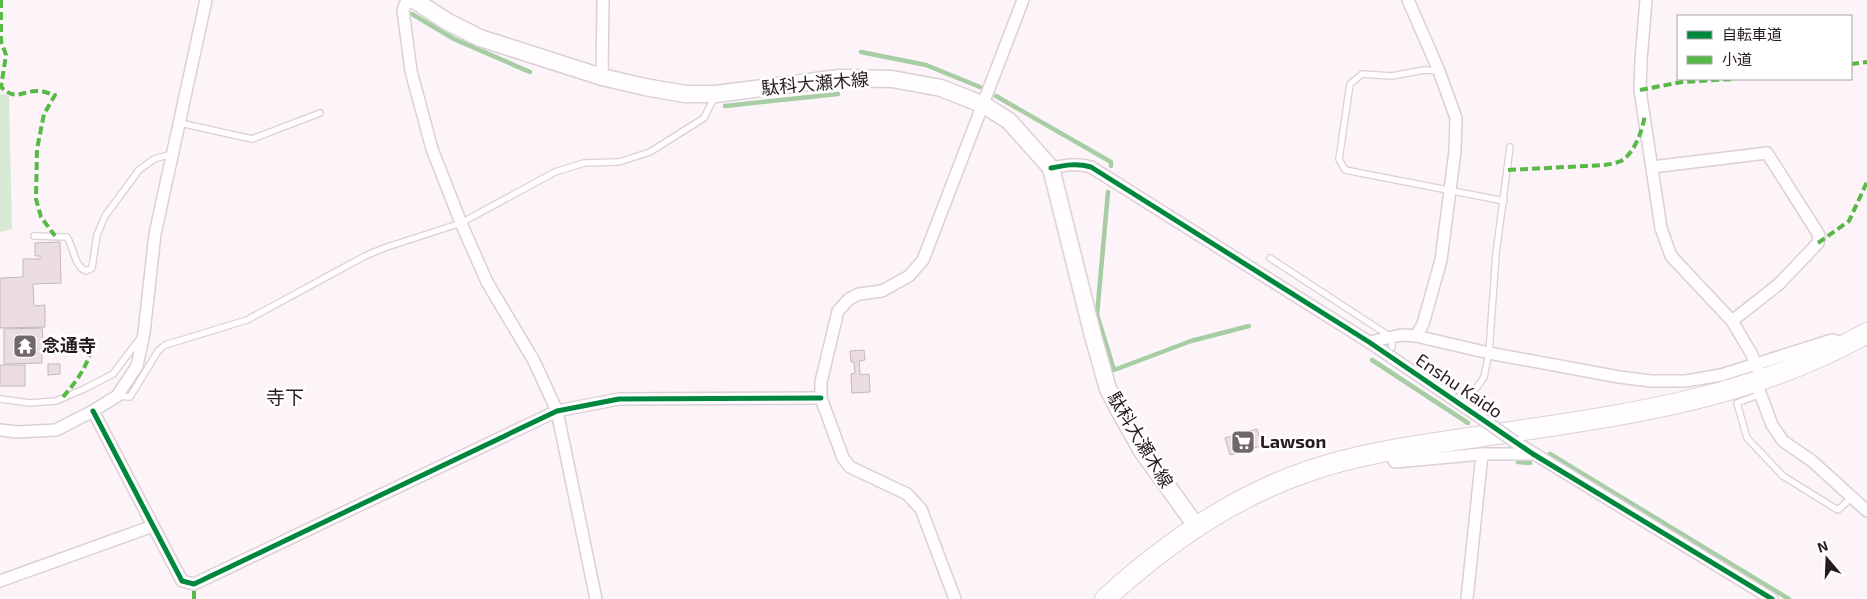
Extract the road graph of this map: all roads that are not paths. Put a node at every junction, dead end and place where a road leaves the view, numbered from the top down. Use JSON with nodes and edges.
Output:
{"nodes":[{"id":1,"x":206,"y":0,"type":"edge"},
{"id":2,"x":407,"y":0,"type":"edge"},
{"id":3,"x":414,"y":0,"type":"edge"},
{"id":4,"x":603,"y":0,"type":"edge"},
{"id":5,"x":1023,"y":0,"type":"edge"},
{"id":6,"x":1408,"y":0,"type":"edge"},
{"id":7,"x":1646,"y":0,"type":"edge"},
{"id":8,"x":1439,"y":71,"type":"junction"},
{"id":9,"x":602,"y":77,"type":"junction"},
{"id":10,"x":716,"y":94,"type":"junction"},
{"id":11,"x":984,"y":105,"type":"junction"},
{"id":12,"x":320,"y":113,"type":"dead end"},
{"id":13,"x":180,"y":123,"type":"junction"},
{"id":14,"x":1510,"y":147,"type":"dead end"},
{"id":15,"x":172,"y":154,"type":"junction"},
{"id":16,"x":1652,"y":166,"type":"junction"},
{"id":17,"x":1052,"y":168,"type":"junction"},
{"id":18,"x":1450,"y":192,"type":"junction"},
{"id":19,"x":1504,"y":201,"type":"junction"},
{"id":20,"x":461,"y":223,"type":"junction"},
{"id":21,"x":34,"y":236,"type":"dead end"},
{"id":22,"x":1270,"y":258,"type":"dead end"},
{"id":23,"x":1732,"y":321,"type":"junction"},
{"id":24,"x":144,"y":333,"type":"junction"},
{"id":25,"x":1867,"y":333,"type":"edge"},
{"id":26,"x":1416,"y":336,"type":"junction"},
{"id":27,"x":1369,"y":342,"type":"junction"},
{"id":28,"x":1392,"y":342,"type":"junction"},
{"id":29,"x":1490,"y":353,"type":"junction"},
{"id":30,"x":1759,"y":380,"type":"junction"},
{"id":31,"x":1473,"y":392,"type":"dead end"},
{"id":32,"x":117,"y":396,"type":"junction"},
{"id":33,"x":821,"y":398,"type":"junction"},
{"id":34,"x":0,"y":399,"type":"edge"},
{"id":35,"x":93,"y":412,"type":"junction"},
{"id":36,"x":556,"y":412,"type":"junction"},
{"id":37,"x":0,"y":430,"type":"edge"},
{"id":38,"x":1388,"y":450,"type":"junction"},
{"id":39,"x":1482,"y":454,"type":"junction"},
{"id":40,"x":1533,"y":454,"type":"junction"},
{"id":41,"x":1852,"y":497,"type":"junction"},
{"id":42,"x":1867,"y":511,"type":"edge"},
{"id":43,"x":153,"y":526,"type":"junction"},
{"id":44,"x":1197,"y":527,"type":"junction"},
{"id":45,"x":0,"y":581,"type":"edge"},
{"id":46,"x":596,"y":599,"type":"edge"},
{"id":47,"x":955,"y":599,"type":"edge"},
{"id":48,"x":1105,"y":599,"type":"edge"},
{"id":49,"x":1467,"y":599,"type":"edge"},
{"id":50,"x":1772,"y":599,"type":"edge"}],
"edges":[{"from":1,"to":13,"type":"street"},
{"from":2,"to":20,"type":"street"},
{"from":3,"to":9,"type":"main road","name":"駄科大瀬木線"},
{"from":4,"to":9,"type":"street"},
{"from":5,"to":11,"type":"street"},
{"from":6,"to":8,"type":"street"},
{"from":7,"to":16,"type":"street"},
{"from":8,"to":18,"type":"street"},
{"from":8,"to":18,"type":"lane"},
{"from":9,"to":10,"type":"main road","name":"駄科大瀬木線"},
{"from":10,"to":11,"type":"main road","name":"駄科大瀬木線"},
{"from":10,"to":20,"type":"lane"},
{"from":11,"to":17,"type":"main road","name":"駄科大瀬木線"},
{"from":11,"to":33,"type":"street"},
{"from":12,"to":13,"type":"lane"},
{"from":13,"to":15,"type":"street"},
{"from":14,"to":19,"type":"lane","name":"Enshu Kaido"},
{"from":15,"to":21,"type":"lane"},
{"from":15,"to":24,"type":"street"},
{"from":16,"to":23,"type":"street"},
{"from":16,"to":23,"type":"street"},
{"from":17,"to":27,"type":"street","name":"Enshu Kaido"},
{"from":17,"to":44,"type":"main road","name":"駄科大瀬木線"},
{"from":18,"to":19,"type":"lane"},
{"from":18,"to":26,"type":"street"},
{"from":19,"to":29,"type":"lane","name":"Enshu Kaido"},
{"from":20,"to":32,"type":"lane"},
{"from":20,"to":36,"type":"street"},
{"from":22,"to":28,"type":"lane"},
{"from":23,"to":30,"type":"street"},
{"from":24,"to":32,"type":"street"},
{"from":24,"to":34,"type":"lane"},
{"from":25,"to":30,"type":"highway"},
{"from":26,"to":28,"type":"street"},
{"from":26,"to":29,"type":"street"},
{"from":27,"to":28,"type":"street"},
{"from":27,"to":40,"type":"street","name":"Enshu Kaido","bridge":true},
{"from":29,"to":30,"type":"street"},
{"from":29,"to":31,"type":"lane","name":"Enshu Kaido"},
{"from":30,"to":38,"type":"highway"},
{"from":30,"to":41,"type":"street"},
{"from":30,"to":41,"type":"lane"},
{"from":32,"to":35,"type":"street"},
{"from":33,"to":36,"type":"street"},
{"from":33,"to":47,"type":"street"},
{"from":35,"to":37,"type":"street"},
{"from":35,"to":43,"type":"street"},
{"from":36,"to":43,"type":"street"},
{"from":36,"to":46,"type":"street"},
{"from":38,"to":39,"type":"street"},
{"from":38,"to":44,"type":"highway"},
{"from":39,"to":40,"type":"street"},
{"from":39,"to":49,"type":"street"},
{"from":40,"to":50,"type":"street","name":"Enshu Kaido"},
{"from":41,"to":42,"type":"street"},
{"from":43,"to":45,"type":"street"},
{"from":44,"to":48,"type":"highway"}]}
